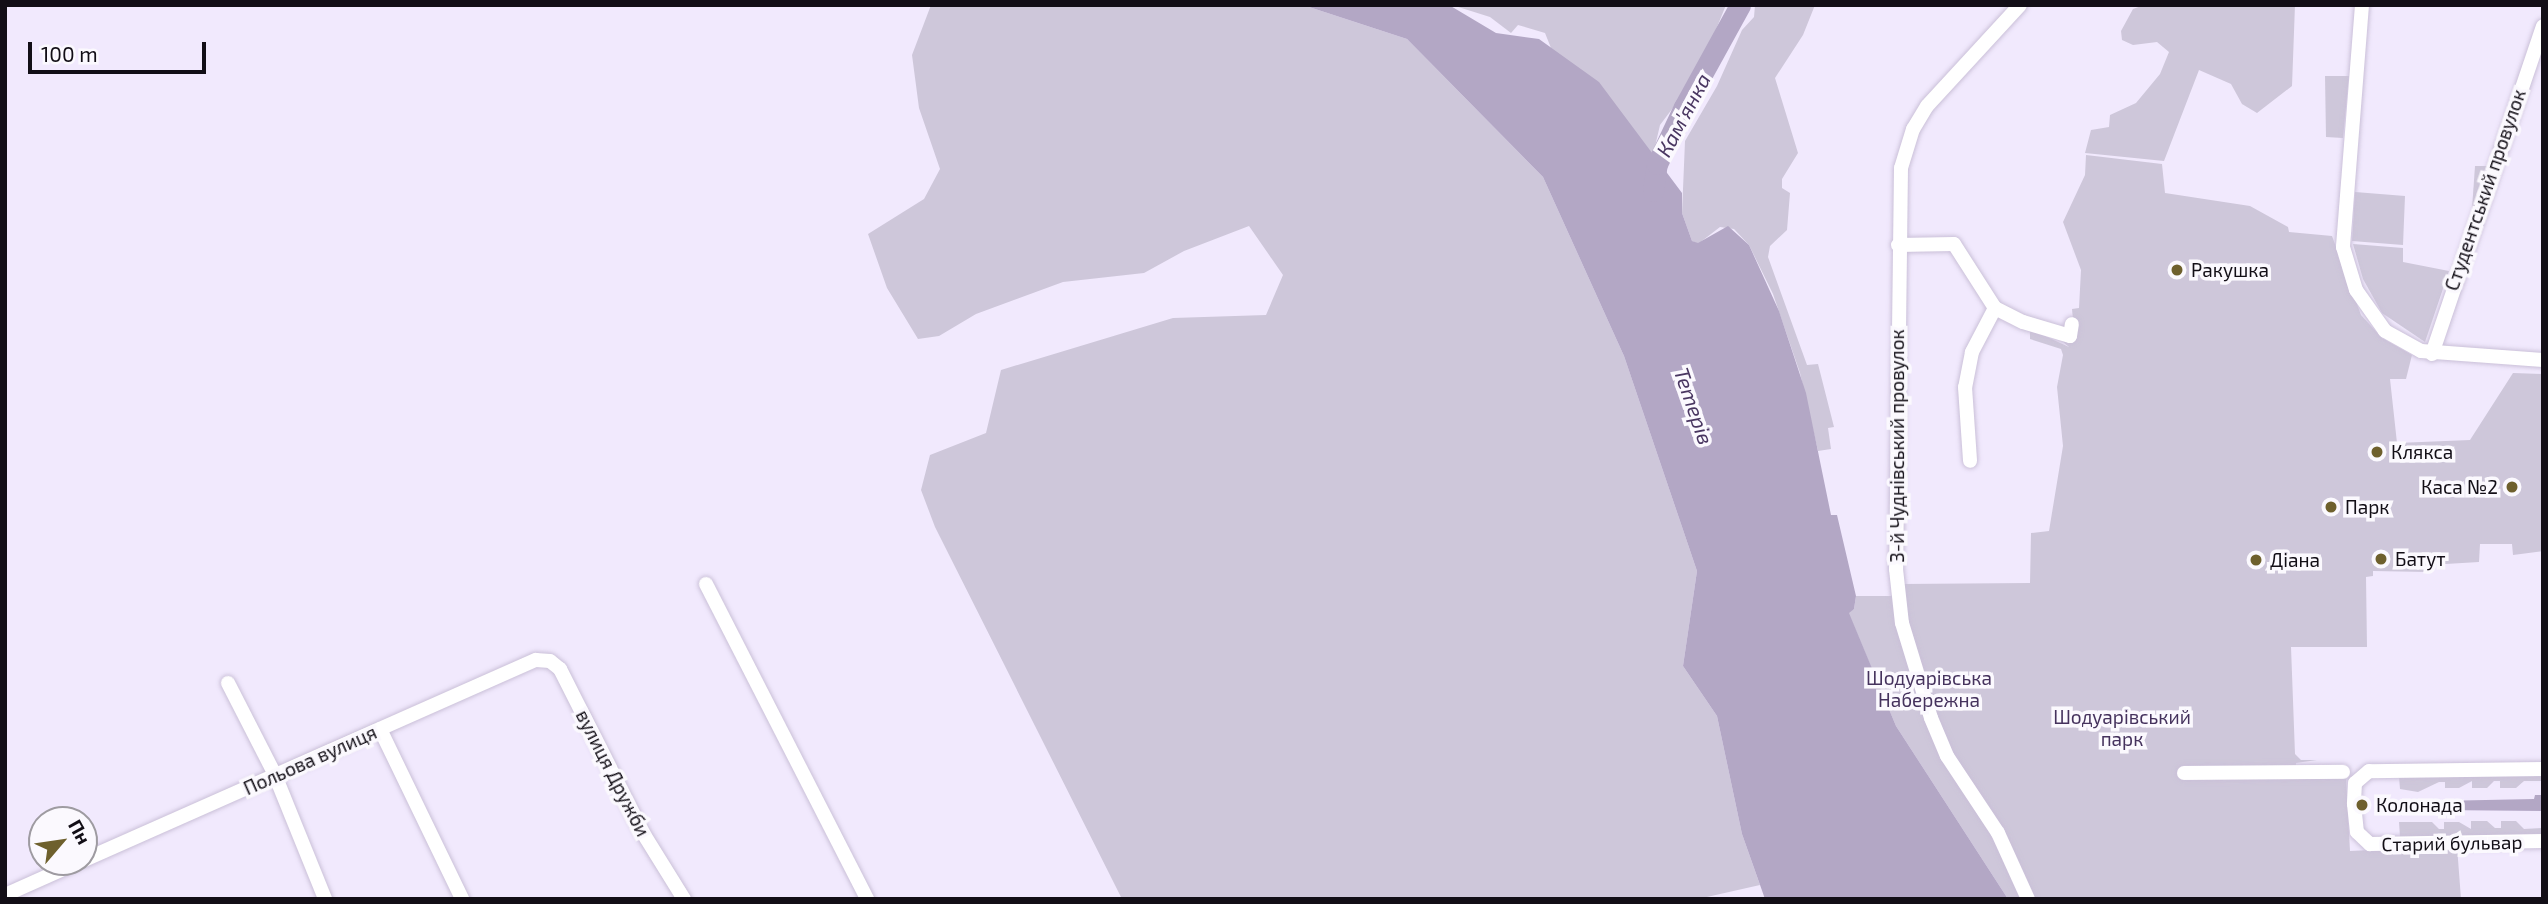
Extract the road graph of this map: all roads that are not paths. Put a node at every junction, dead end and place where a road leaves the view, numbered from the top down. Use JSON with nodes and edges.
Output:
{"nodes":[{"id":1,"x":2020,"y":5,"type":"edge"},
{"id":2,"x":2362,"y":5,"type":"edge"},
{"id":3,"x":2543,"y":26,"type":"edge"},
{"id":4,"x":1898,"y":245,"type":"junction"},
{"id":5,"x":1995,"y":308,"type":"junction"},
{"id":6,"x":2072,"y":324,"type":"dead end"},
{"id":7,"x":2431,"y":354,"type":"junction"},
{"id":8,"x":2543,"y":360,"type":"edge"},
{"id":9,"x":1970,"y":461,"type":"dead end"},
{"id":10,"x":706,"y":583,"type":"dead end"},
{"id":11,"x":536,"y":660,"type":"joint"},
{"id":12,"x":228,"y":683,"type":"dead end"},
{"id":13,"x":380,"y":729,"type":"junction"},
{"id":14,"x":2543,"y":769,"type":"edge"},
{"id":15,"x":2343,"y":772,"type":"dead end"},
{"id":16,"x":2184,"y":773,"type":"dead end"},
{"id":17,"x":275,"y":775,"type":"junction"},
{"id":18,"x":2543,"y":841,"type":"edge"},
{"id":19,"x":98,"y":854,"type":"edge"},
{"id":20,"x":48,"y":876,"type":"edge"},
{"id":21,"x":5,"y":895,"type":"edge"},
{"id":22,"x":325,"y":899,"type":"edge"},
{"id":23,"x":462,"y":899,"type":"edge"},
{"id":24,"x":684,"y":899,"type":"edge"},
{"id":25,"x":867,"y":899,"type":"edge"},
{"id":26,"x":2028,"y":899,"type":"edge"}],
"edges":[{"from":1,"to":4,"type":"street","name":"3-й Чуднівський провулок"},
{"from":2,"to":7,"type":"street"},
{"from":3,"to":7,"type":"street","name":"Студентський провулок"},
{"from":4,"to":5,"type":"street"},
{"from":4,"to":26,"type":"street","name":"3-й Чуднівський провулок"},
{"from":5,"to":6,"type":"street"},
{"from":5,"to":9,"type":"street"},
{"from":7,"to":8,"type":"street"},
{"from":10,"to":25,"type":"street"},
{"from":11,"to":13,"type":"street","name":"Польова вулиця"},
{"from":11,"to":24,"type":"street","name":"вулиця Дружби"},
{"from":12,"to":17,"type":"street"},
{"from":13,"to":17,"type":"street","name":"Польова вулиця"},
{"from":13,"to":23,"type":"street"},
{"from":14,"to":18,"type":"street","name":"Старий бульвар"},
{"from":15,"to":16,"type":"street"},
{"from":17,"to":19,"type":"street","name":"Польова вулиця"},
{"from":17,"to":22,"type":"street"},
{"from":20,"to":21,"type":"street","name":"Польова вулиця"}]}
